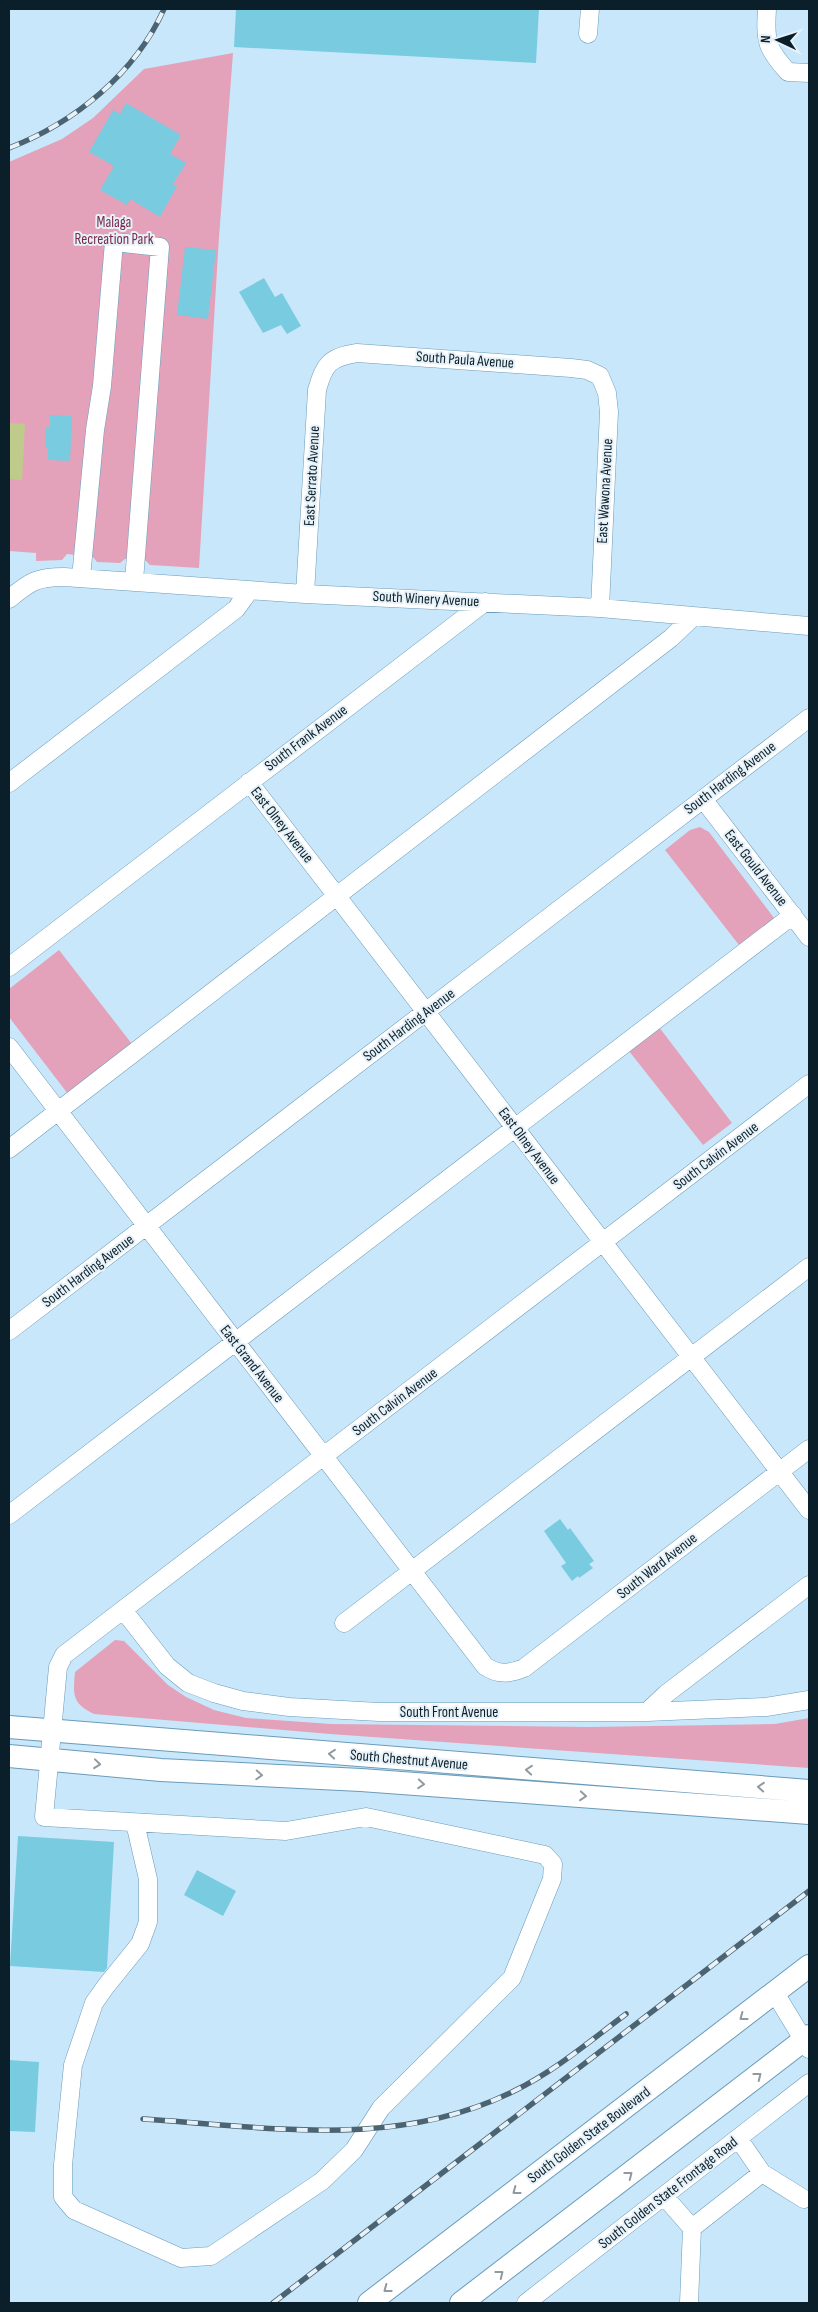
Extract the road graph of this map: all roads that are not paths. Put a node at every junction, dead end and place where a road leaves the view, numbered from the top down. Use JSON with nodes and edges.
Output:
{"nodes":[{"id":1,"x":590,"y":9,"type":"edge"},
{"id":2,"x":767,"y":9,"type":"edge"},
{"id":3,"x":588,"y":34,"type":"dead end"},
{"id":4,"x":809,"y":73,"type":"edge"},
{"id":5,"x":330,"y":361,"type":"joint"},
{"id":6,"x":600,"y":376,"type":"joint"},
{"id":7,"x":80,"y":578,"type":"junction"},
{"id":8,"x":134,"y":581,"type":"junction"},
{"id":9,"x":250,"y":590,"type":"junction"},
{"id":10,"x":305,"y":594,"type":"junction"},
{"id":11,"x":9,"y":599,"type":"edge"},
{"id":12,"x":485,"y":602,"type":"junction"},
{"id":13,"x":600,"y":608,"type":"junction"},
{"id":14,"x":694,"y":616,"type":"junction"},
{"id":15,"x":809,"y":626,"type":"edge"},
{"id":16,"x":809,"y":718,"type":"edge"},
{"id":17,"x":249,"y":782,"type":"junction"},
{"id":18,"x":9,"y":783,"type":"edge"},
{"id":19,"x":703,"y":799,"type":"junction"},
{"id":20,"x":337,"y":897,"type":"junction"},
{"id":21,"x":793,"y":915,"type":"junction"},
{"id":22,"x":809,"y":937,"type":"edge"},
{"id":23,"x":9,"y":967,"type":"edge"},
{"id":24,"x":425,"y":1013,"type":"junction"},
{"id":25,"x":9,"y":1047,"type":"edge"},
{"id":26,"x":809,"y":1084,"type":"edge"},
{"id":27,"x":58,"y":1112,"type":"junction"},
{"id":28,"x":514,"y":1127,"type":"junction"},
{"id":29,"x":9,"y":1149,"type":"edge"},
{"id":30,"x":146,"y":1227,"type":"junction"},
{"id":31,"x":602,"y":1243,"type":"junction"},
{"id":32,"x":809,"y":1267,"type":"edge"},
{"id":33,"x":9,"y":1332,"type":"edge"},
{"id":34,"x":237,"y":1343,"type":"junction"},
{"id":35,"x":691,"y":1358,"type":"junction"},
{"id":36,"x":809,"y":1449,"type":"edge"},
{"id":37,"x":323,"y":1456,"type":"junction"},
{"id":38,"x":780,"y":1471,"type":"junction"},
{"id":39,"x":809,"y":1510,"type":"edge"},
{"id":40,"x":9,"y":1515,"type":"edge"},
{"id":41,"x":413,"y":1571,"type":"junction"},
{"id":42,"x":809,"y":1585,"type":"edge"},
{"id":43,"x":124,"y":1610,"type":"junction"},
{"id":44,"x":344,"y":1623,"type":"dead end"},
{"id":45,"x":500,"y":1673,"type":"joint"},
{"id":46,"x":809,"y":1700,"type":"edge"},
{"id":47,"x":647,"y":1712,"type":"junction"},
{"id":48,"x":9,"y":1727,"type":"edge"},
{"id":49,"x":51,"y":1730,"type":"junction"},
{"id":50,"x":9,"y":1756,"type":"edge"},
{"id":51,"x":48,"y":1758,"type":"junction"},
{"id":52,"x":809,"y":1791,"type":"edge"},
{"id":53,"x":804,"y":1813,"type":"edge"},
{"id":54,"x":135,"y":1823,"type":"junction"},
{"id":55,"x":809,"y":1966,"type":"edge"},
{"id":56,"x":775,"y":1993,"type":"junction"},
{"id":57,"x":807,"y":2042,"type":"edge"},
{"id":58,"x":809,"y":2083,"type":"edge"},
{"id":59,"x":738,"y":2138,"type":"junction"},
{"id":60,"x":762,"y":2173,"type":"junction"},
{"id":61,"x":664,"y":2196,"type":"junction"},
{"id":62,"x":804,"y":2199,"type":"dead end"},
{"id":63,"x":692,"y":2228,"type":"junction"},
{"id":64,"x":370,"y":2303,"type":"edge"},
{"id":65,"x":461,"y":2303,"type":"edge"},
{"id":66,"x":526,"y":2303,"type":"edge"},
{"id":67,"x":689,"y":2303,"type":"edge"}],
"edges":[{"from":1,"to":3,"type":"street"},
{"from":2,"to":4,"type":"street"},
{"from":5,"to":6,"type":"street","name":"South Paula Avenue"},
{"from":5,"to":10,"type":"street","name":"East Serrato Avenue"},
{"from":6,"to":13,"type":"street","name":"East Wawona Avenue"},
{"from":7,"to":8,"type":"street","name":"South Winery Avenue"},
{"from":7,"to":8,"type":"street"},
{"from":7,"to":11,"type":"street","name":"South Winery Avenue"},
{"from":8,"to":9,"type":"street","name":"South Winery Avenue"},
{"from":9,"to":10,"type":"street","name":"South Winery Avenue"},
{"from":9,"to":18,"type":"street"},
{"from":10,"to":12,"type":"street","name":"South Winery Avenue"},
{"from":12,"to":13,"type":"street","name":"South Winery Avenue"},
{"from":12,"to":17,"type":"street","name":"South Frank Avenue"},
{"from":13,"to":14,"type":"street","name":"South Winery Avenue"},
{"from":14,"to":15,"type":"street","name":"South Winery Avenue"},
{"from":14,"to":20,"type":"street"},
{"from":16,"to":19,"type":"street","name":"South Harding Avenue"},
{"from":17,"to":20,"type":"street","name":"East Olney Avenue"},
{"from":17,"to":23,"type":"street","name":"South Frank Avenue"},
{"from":19,"to":21,"type":"street","name":"East Gould Avenue"},
{"from":19,"to":24,"type":"street","name":"South Harding Avenue"},
{"from":20,"to":24,"type":"street","name":"East Olney Avenue"},
{"from":20,"to":27,"type":"street"},
{"from":21,"to":22,"type":"street","name":"East Gould Avenue"},
{"from":21,"to":28,"type":"street"},
{"from":24,"to":28,"type":"street","name":"East Olney Avenue"},
{"from":24,"to":30,"type":"street","name":"South Harding Avenue"},
{"from":25,"to":27,"type":"street","name":"East Grand Avenue"},
{"from":26,"to":31,"type":"street","name":"South Calvin Avenue"},
{"from":27,"to":29,"type":"street"},
{"from":27,"to":30,"type":"street","name":"East Grand Avenue"},
{"from":28,"to":31,"type":"street","name":"East Olney Avenue"},
{"from":28,"to":34,"type":"street"},
{"from":30,"to":33,"type":"street","name":"South Harding Avenue"},
{"from":30,"to":34,"type":"street","name":"East Grand Avenue"},
{"from":31,"to":35,"type":"street","name":"East Olney Avenue"},
{"from":31,"to":37,"type":"street","name":"South Calvin Avenue"},
{"from":32,"to":35,"type":"street"},
{"from":34,"to":37,"type":"street","name":"East Grand Avenue"},
{"from":34,"to":40,"type":"street"},
{"from":35,"to":38,"type":"street","name":"East Olney Avenue"},
{"from":35,"to":41,"type":"street"},
{"from":36,"to":38,"type":"street","name":"South Ward Avenue"},
{"from":37,"to":41,"type":"street","name":"East Grand Avenue"},
{"from":37,"to":43,"type":"street","name":"South Calvin Avenue"},
{"from":38,"to":39,"type":"street","name":"East Olney Avenue"},
{"from":38,"to":45,"type":"street","name":"South Ward Avenue"},
{"from":41,"to":44,"type":"street"},
{"from":41,"to":45,"type":"street","name":"East Grand Avenue"},
{"from":42,"to":47,"type":"street"},
{"from":43,"to":47,"type":"street","name":"South Front Avenue"},
{"from":43,"to":49,"type":"street","name":"South Calvin Avenue"},
{"from":46,"to":47,"type":"street","name":"South Front Avenue"},
{"from":48,"to":49,"type":"main road","name":"South Chestnut Avenue"},
{"from":49,"to":51,"type":"street","name":"South Calvin Avenue"},
{"from":52,"to":49,"type":"main road","name":"South Chestnut Avenue","one_way":true},
{"from":50,"to":51,"type":"main road","name":"South Chestnut Avenue"},
{"from":51,"to":53,"type":"main road","name":"South Chestnut Avenue","one_way":true},
{"from":51,"to":54,"type":"street","name":"South Calvin Avenue"},
{"from":54,"to":54,"type":"street"},
{"from":55,"to":56,"type":"main road","name":"South Golden State Boulevard"},
{"from":56,"to":57,"type":"street"},
{"from":56,"to":64,"type":"main road","name":"South Golden State Boulevard","one_way":true},
{"from":65,"to":57,"type":"main road","one_way":true},
{"from":58,"to":59,"type":"street","name":"South Golden State Frontage Road"},
{"from":59,"to":60,"type":"street"},
{"from":59,"to":61,"type":"street","name":"South Golden State Frontage Road"},
{"from":60,"to":62,"type":"street"},
{"from":60,"to":63,"type":"street"},
{"from":61,"to":63,"type":"street"},
{"from":61,"to":66,"type":"street","name":"South Golden State Frontage Road"},
{"from":63,"to":67,"type":"street"}]}
